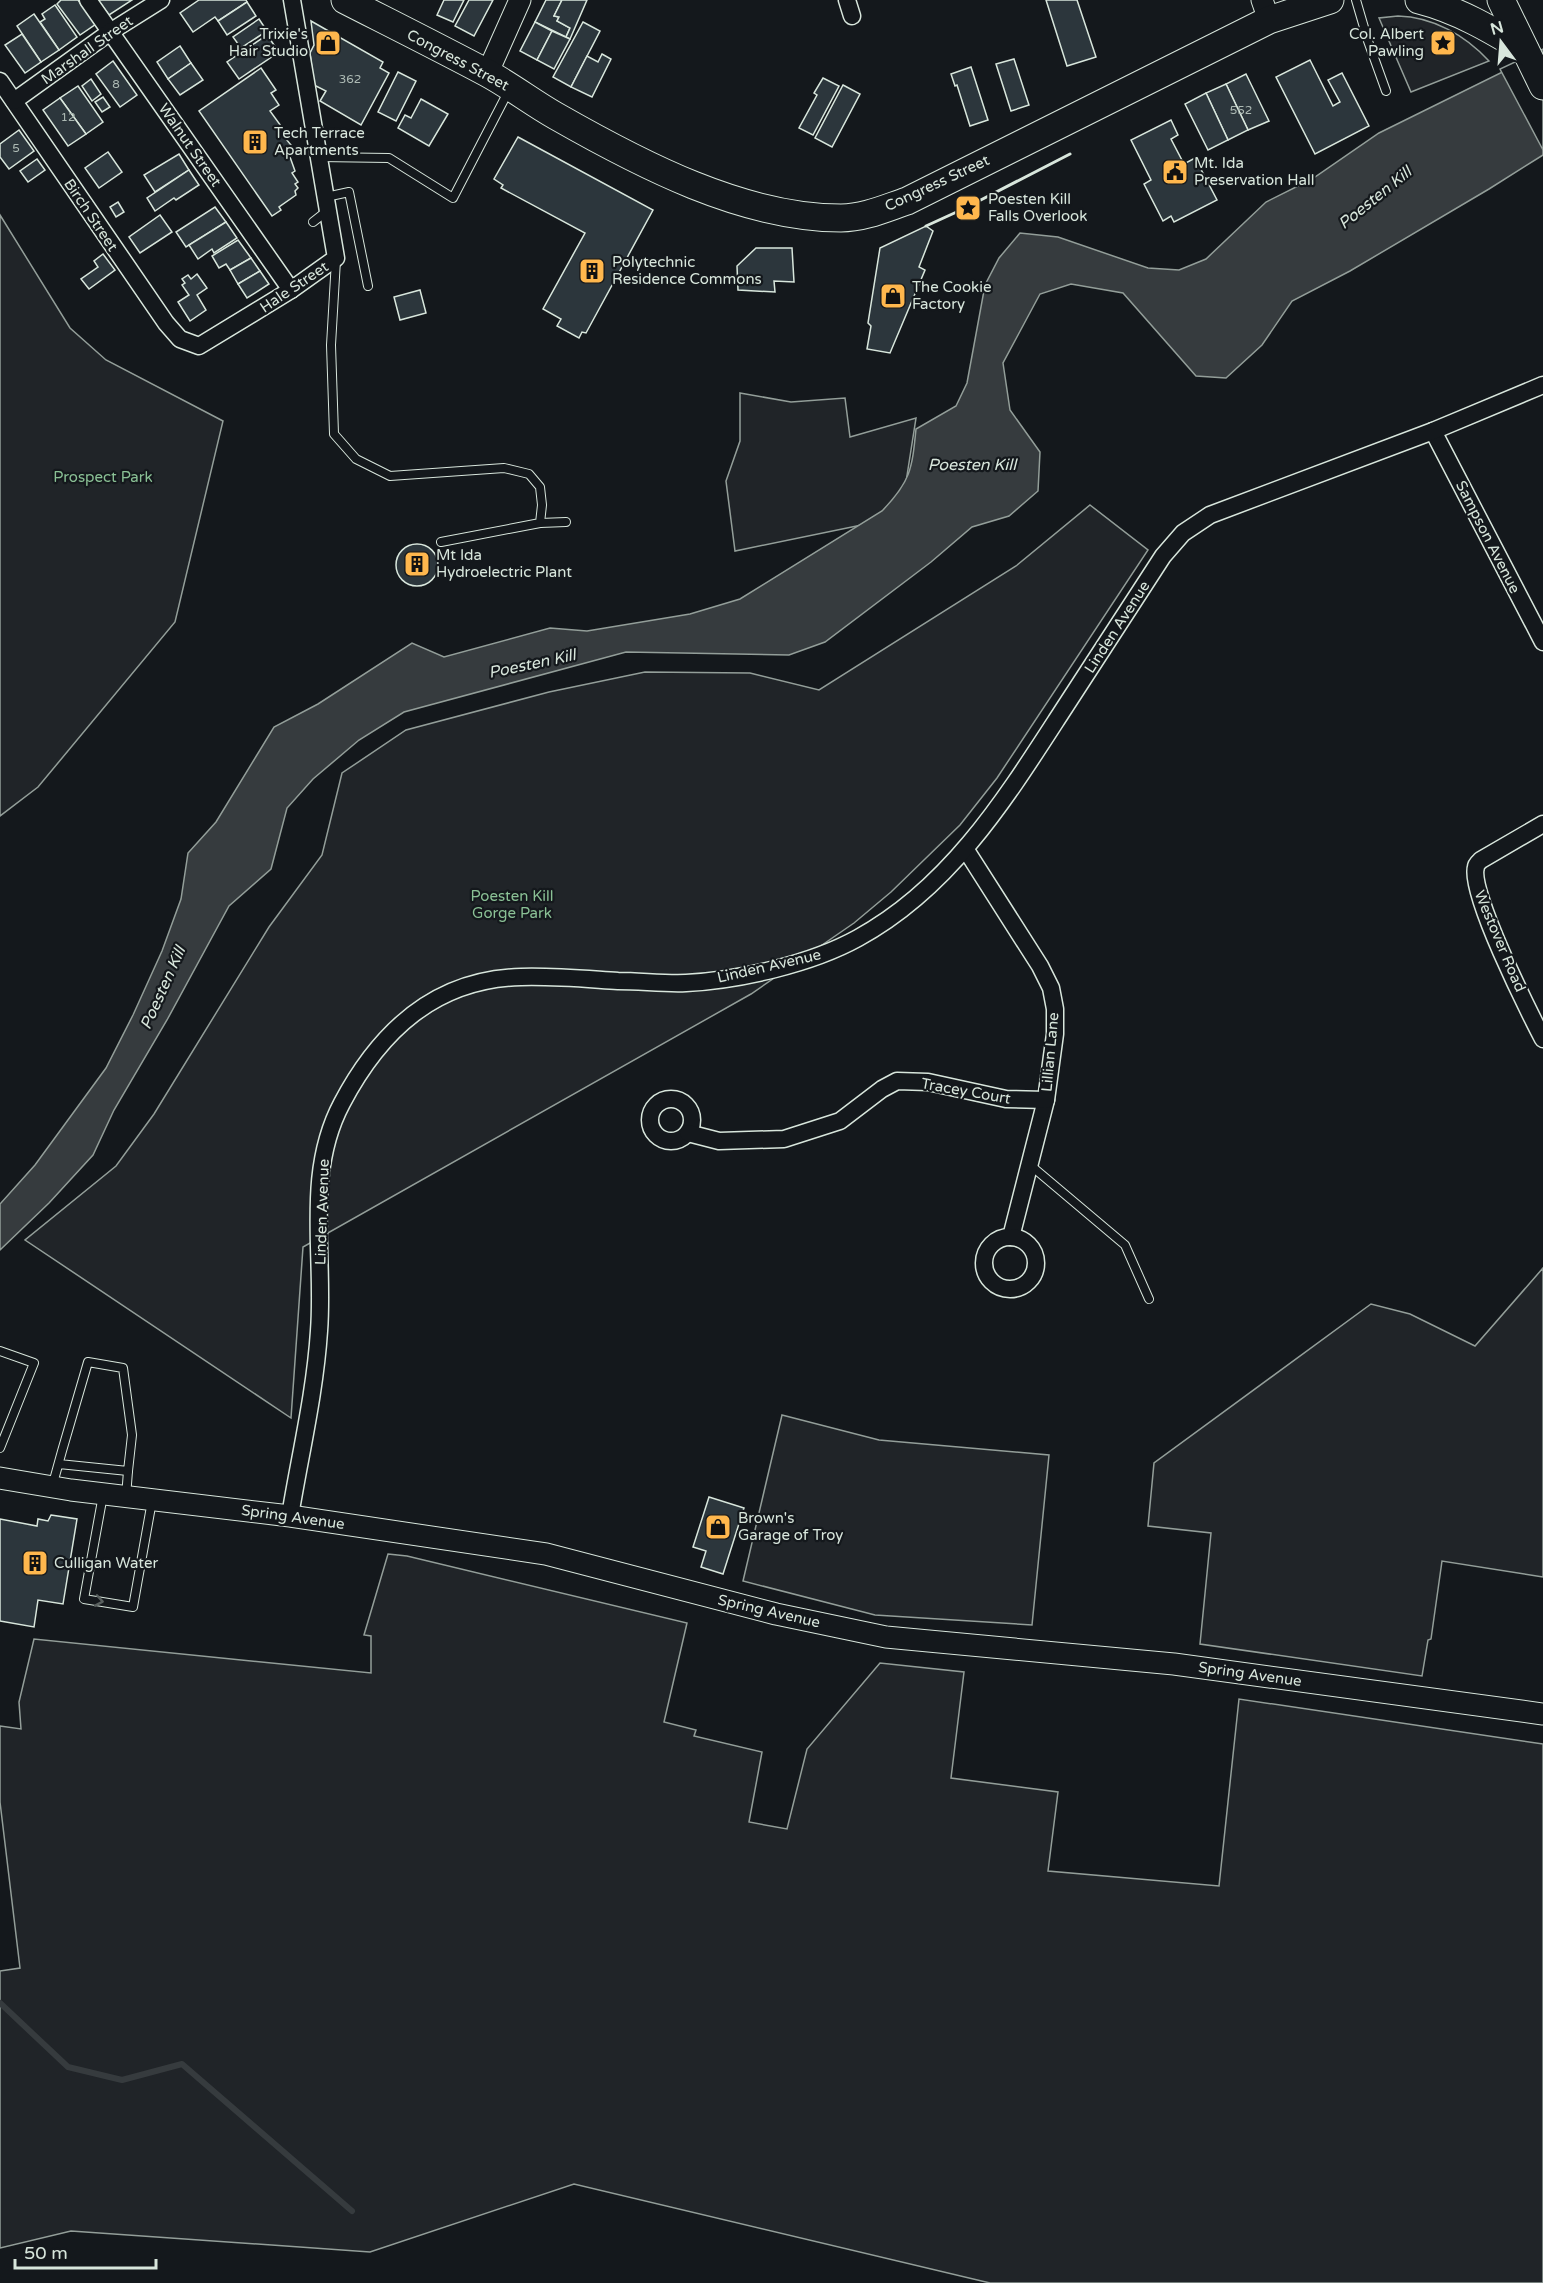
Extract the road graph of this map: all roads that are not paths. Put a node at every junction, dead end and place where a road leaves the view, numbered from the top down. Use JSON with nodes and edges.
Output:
{"nodes":[{"id":1,"x":88,"y":0,"type":"edge"},
{"id":2,"x":160,"y":0,"type":"edge"},
{"id":3,"x":292,"y":0,"type":"edge"},
{"id":4,"x":345,"y":0,"type":"edge"},
{"id":5,"x":520,"y":0,"type":"edge"},
{"id":6,"x":1330,"y":0,"type":"edge"},
{"id":7,"x":1356,"y":0,"type":"edge"},
{"id":8,"x":1419,"y":0,"type":"edge"},
{"id":9,"x":1501,"y":0,"type":"edge"},
{"id":10,"x":1265,"y":10,"type":"edge"},
{"id":11,"x":110,"y":32,"type":"junction"},
{"id":12,"x":1525,"y":50,"type":"junction"},
{"id":13,"x":487,"y":74,"type":"junction"},
{"id":14,"x":0,"y":81,"type":"edge"},
{"id":15,"x":1543,"y":86,"type":"edge"},
{"id":16,"x":511,"y":88,"type":"junction"},
{"id":17,"x":1386,"y":91,"type":"dead end"},
{"id":18,"x":14,"y":101,"type":"junction"},
{"id":19,"x":319,"y":157,"type":"junction"},
{"id":20,"x":326,"y":198,"type":"junction"},
{"id":21,"x":313,"y":222,"type":"dead end"},
{"id":22,"x":336,"y":258,"type":"junction"},
{"id":23,"x":368,"y":286,"type":"dead end"},
{"id":24,"x":291,"y":290,"type":"junction"},
{"id":25,"x":188,"y":342,"type":"joint"},
{"id":26,"x":1543,"y":385,"type":"edge"},
{"id":27,"x":1433,"y":431,"type":"junction"},
{"id":28,"x":566,"y":522,"type":"dead end"},
{"id":29,"x":540,"y":524,"type":"junction"},
{"id":30,"x":441,"y":542,"type":"dead end"},
{"id":31,"x":1543,"y":642,"type":"edge"},
{"id":32,"x":1543,"y":824,"type":"edge"},
{"id":33,"x":966,"y":850,"type":"junction"},
{"id":34,"x":1543,"y":1039,"type":"edge"},
{"id":35,"x":1046,"y":1101,"type":"junction"},
{"id":36,"x":688,"y":1133,"type":"dead end"},
{"id":37,"x":1029,"y":1164,"type":"junction"},
{"id":38,"x":1011,"y":1237,"type":"dead end"},
{"id":39,"x":1149,"y":1299,"type":"dead end"},
{"id":40,"x":0,"y":1351,"type":"edge"},
{"id":41,"x":0,"y":1448,"type":"edge"},
{"id":42,"x":59,"y":1464,"type":"junction"},
{"id":43,"x":128,"y":1471,"type":"junction"},
{"id":44,"x":0,"y":1478,"type":"edge"},
{"id":45,"x":52,"y":1487,"type":"junction"},
{"id":46,"x":103,"y":1494,"type":"junction"},
{"id":47,"x":126,"y":1497,"type":"junction"},
{"id":48,"x":152,"y":1500,"type":"junction"},
{"id":49,"x":290,"y":1516,"type":"junction"},
{"id":50,"x":1543,"y":1714,"type":"edge"}],
"edges":[{"from":1,"to":11,"type":"street","name":"Walnut Street"},
{"from":2,"to":11,"type":"street","name":"Marshall Street"},
{"from":3,"to":19,"type":"street","name":"Hale Street"},
{"from":4,"to":13,"type":"main road","name":"Congress Street"},
{"from":5,"to":13,"type":"street"},
{"from":6,"to":10,"type":"main road","name":"Congress Street"},
{"from":7,"to":17,"type":"lane"},
{"from":8,"to":12,"type":"main road"},
{"from":9,"to":12,"type":"main road"},
{"from":10,"to":16,"type":"main road","name":"Congress Street"},
{"from":11,"to":18,"type":"street","name":"Marshall Street"},
{"from":11,"to":24,"type":"street","name":"Walnut Street"},
{"from":12,"to":15,"type":"main road"},
{"from":13,"to":16,"type":"main road","name":"Congress Street"},
{"from":14,"to":18,"type":"street","name":"Birch Street"},
{"from":16,"to":19,"type":"lane"},
{"from":18,"to":25,"type":"street","name":"Birch Street"},
{"from":19,"to":20,"type":"street","name":"Hale Street"},
{"from":20,"to":21,"type":"lane"},
{"from":20,"to":22,"type":"street","name":"Hale Street"},
{"from":20,"to":23,"type":"lane"},
{"from":22,"to":24,"type":"street","name":"Hale Street"},
{"from":22,"to":29,"type":"lane"},
{"from":24,"to":25,"type":"street","name":"Hale Street"},
{"from":26,"to":27,"type":"street","name":"Linden Avenue"},
{"from":27,"to":31,"type":"street","name":"Sampson Avenue"},
{"from":27,"to":33,"type":"street","name":"Linden Avenue"},
{"from":28,"to":29,"type":"lane"},
{"from":29,"to":30,"type":"lane"},
{"from":32,"to":34,"type":"street","name":"Westover Road"},
{"from":33,"to":35,"type":"street","name":"Lillian Lane"},
{"from":33,"to":49,"type":"street","name":"Linden Avenue"},
{"from":35,"to":36,"type":"street","name":"Tracey Court"},
{"from":35,"to":37,"type":"street","name":"Lillian Lane"},
{"from":37,"to":38,"type":"street","name":"Lillian Lane"},
{"from":37,"to":39,"type":"lane"},
{"from":40,"to":41,"type":"lane"},
{"from":42,"to":43,"type":"lane"},
{"from":42,"to":43,"type":"lane"},
{"from":42,"to":45,"type":"lane"},
{"from":43,"to":47,"type":"lane"},
{"from":44,"to":45,"type":"street","name":"Spring Avenue"},
{"from":45,"to":46,"type":"street","name":"Spring Avenue"},
{"from":46,"to":47,"type":"street","name":"Spring Avenue"},
{"from":46,"to":48,"type":"lane","one_way":true},
{"from":47,"to":48,"type":"street","name":"Spring Avenue"},
{"from":48,"to":49,"type":"street","name":"Spring Avenue"},
{"from":49,"to":50,"type":"street","name":"Spring Avenue"}]}
